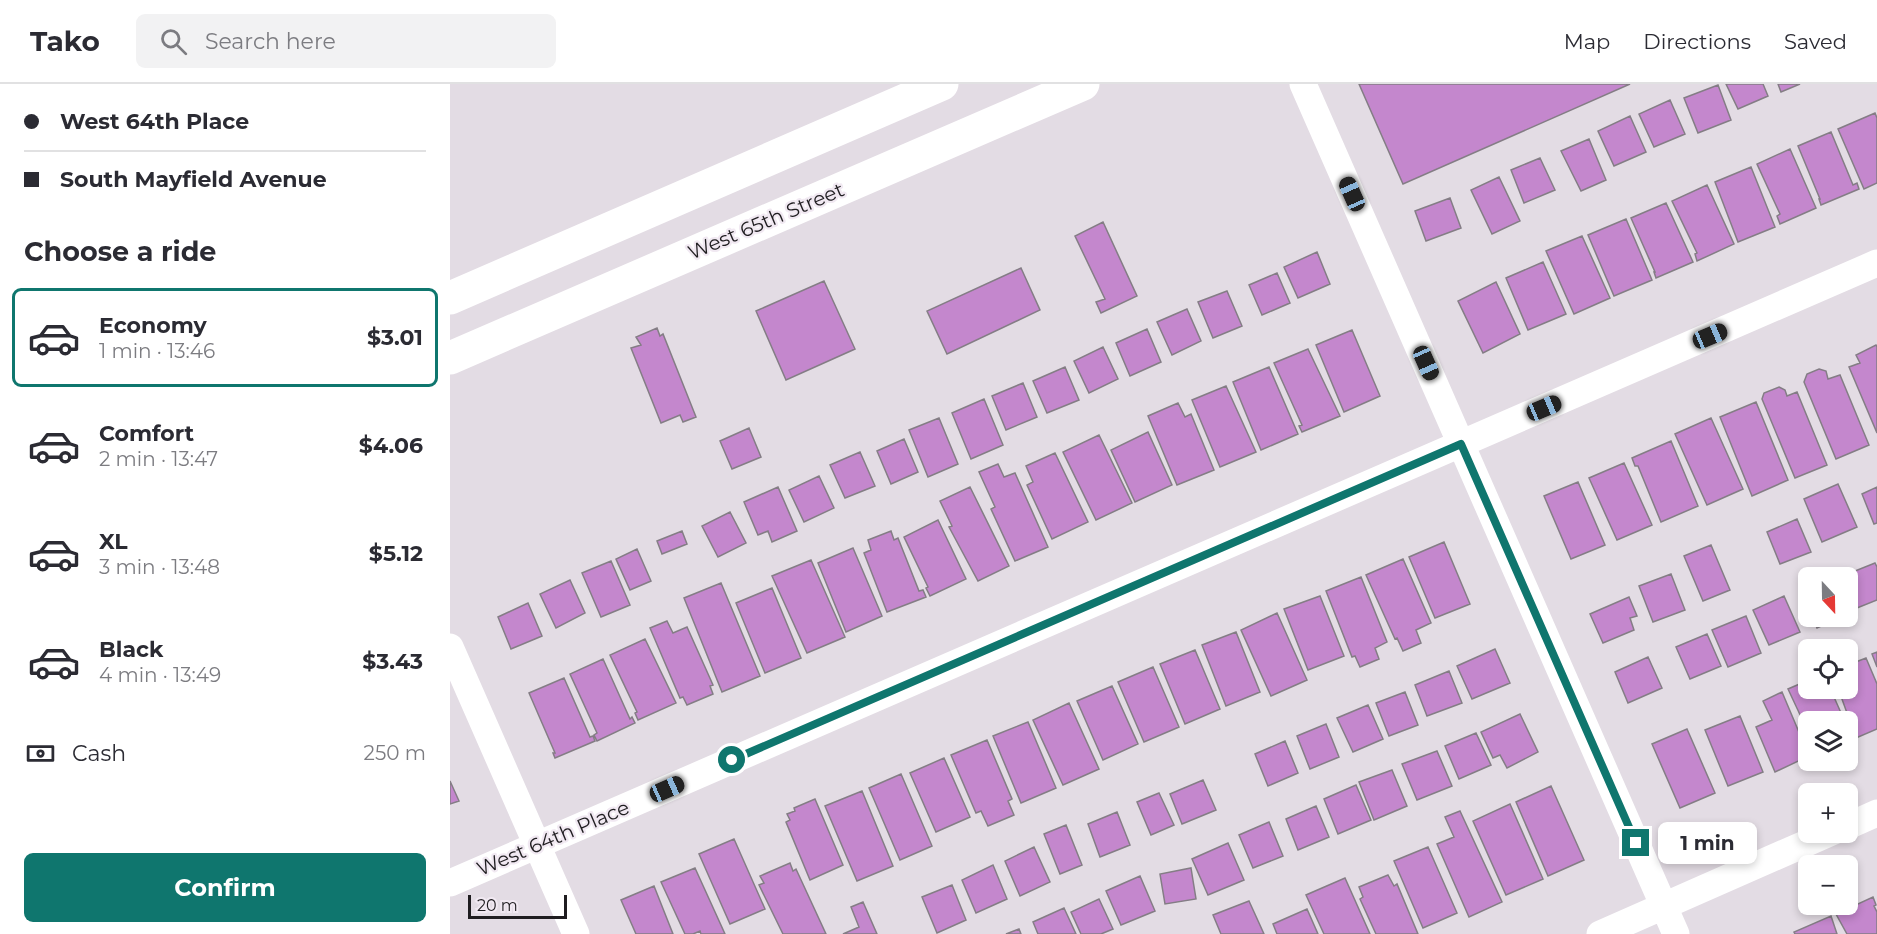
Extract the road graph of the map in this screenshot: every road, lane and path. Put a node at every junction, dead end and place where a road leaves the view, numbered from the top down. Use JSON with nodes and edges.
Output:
{"nodes":[{"id":1,"x":942,"y":84,"type":"edge"},
{"id":2,"x":1083,"y":84,"type":"edge"},
{"id":3,"x":1303,"y":84,"type":"edge"},
{"id":4,"x":1877,"y":263,"type":"edge"},
{"id":5,"x":450,"y":298,"type":"edge"},
{"id":6,"x":450,"y":358,"type":"edge"},
{"id":7,"x":1461,"y":444,"type":"junction"},
{"id":8,"x":450,"y":647,"type":"edge"},
{"id":9,"x":1877,"y":813,"type":"edge"},
{"id":10,"x":1858,"y":822,"type":"edge"},
{"id":11,"x":1807,"y":843,"type":"edge"},
{"id":12,"x":537,"y":845,"type":"junction"},
{"id":13,"x":450,"y":883,"type":"edge"},
{"id":14,"x":1664,"y":906,"type":"junction"},
{"id":15,"x":576,"y":934,"type":"edge"},
{"id":16,"x":1600,"y":934,"type":"edge"},
{"id":17,"x":1676,"y":934,"type":"edge"}],
"edges":[{"from":1,"to":5,"type":"street"},
{"from":2,"to":6,"type":"street","name":"West 65th Street"},
{"from":3,"to":7,"type":"street"},
{"from":4,"to":7,"type":"street","name":"West 64th Place"},
{"from":7,"to":12,"type":"street","name":"West 64th Place"},
{"from":7,"to":14,"type":"street"},
{"from":8,"to":12,"type":"street"},
{"from":9,"to":10,"type":"street"},
{"from":11,"to":14,"type":"street"},
{"from":12,"to":13,"type":"street","name":"West 64th Place"},
{"from":12,"to":15,"type":"street"},
{"from":14,"to":16,"type":"street"},
{"from":14,"to":17,"type":"street"}]}
